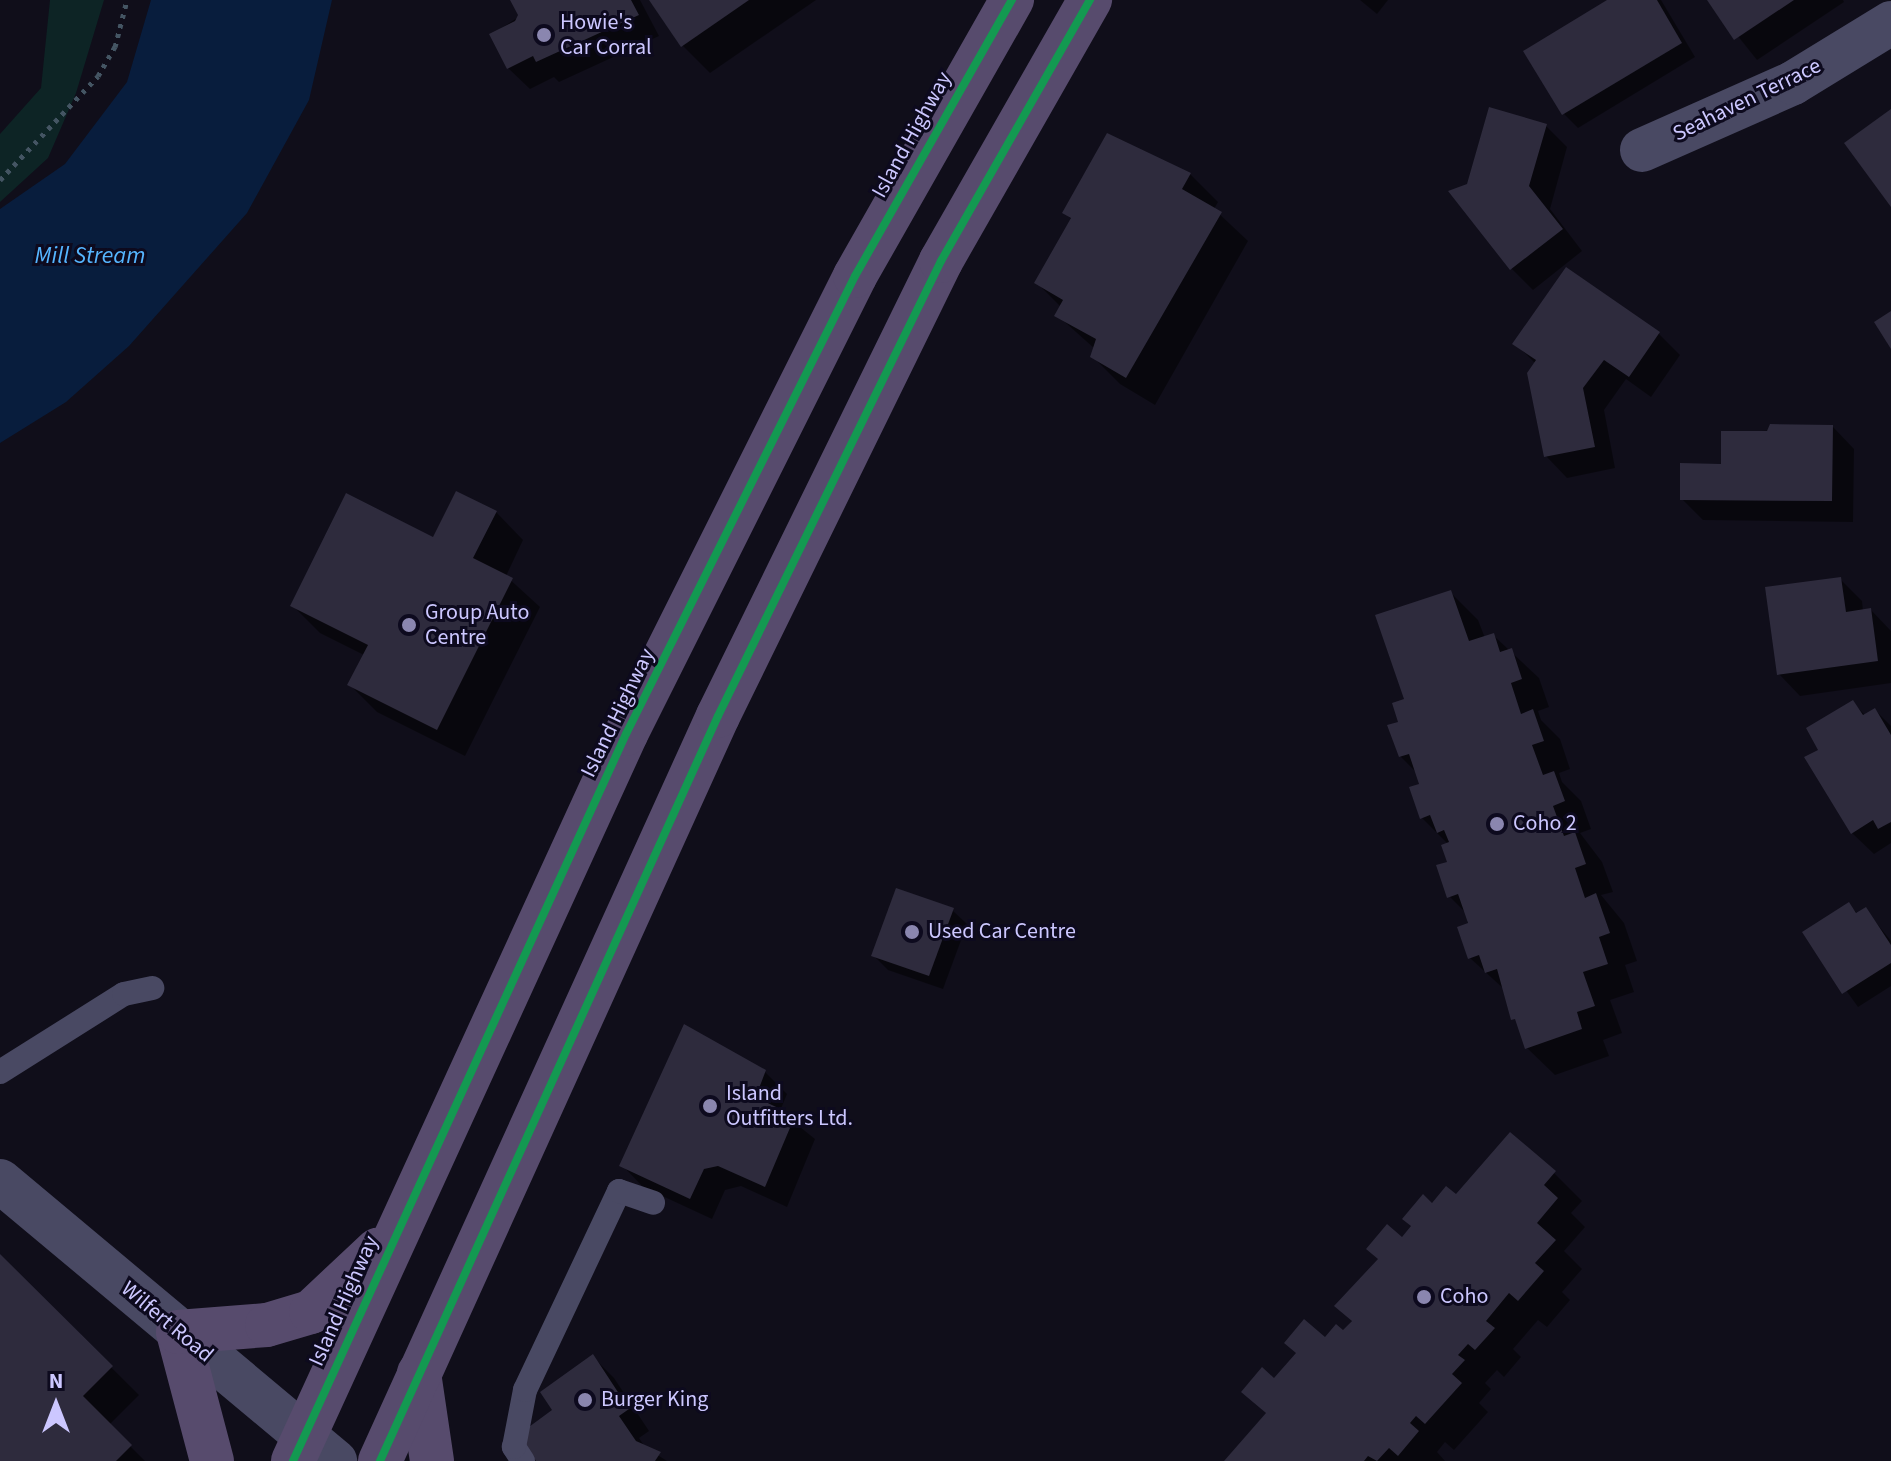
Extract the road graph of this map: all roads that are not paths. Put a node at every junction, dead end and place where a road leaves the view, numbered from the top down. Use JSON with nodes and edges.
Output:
{"nodes":[{"id":1,"x":1012,"y":0,"type":"edge"},
{"id":2,"x":1090,"y":0,"type":"edge"},
{"id":3,"x":1891,"y":23,"type":"edge"},
{"id":4,"x":1642,"y":150,"type":"dead end"},
{"id":5,"x":152,"y":988,"type":"dead end"},
{"id":6,"x":0,"y":1072,"type":"edge"},
{"id":7,"x":0,"y":1181,"type":"edge"},
{"id":8,"x":653,"y":1203,"type":"dead end"},
{"id":9,"x":394,"y":1235,"type":"junction"},
{"id":10,"x":178,"y":1332,"type":"junction"},
{"id":11,"x":419,"y":1373,"type":"junction"},
{"id":12,"x":311,"y":1453,"type":"edge"},
{"id":13,"x":212,"y":1461,"type":"edge"},
{"id":14,"x":380,"y":1461,"type":"edge"},
{"id":15,"x":432,"y":1461,"type":"edge"},
{"id":16,"x":523,"y":1461,"type":"edge"}],
"edges":[{"from":1,"to":9,"type":"main road","name":"Island Highway"},
{"from":2,"to":11,"type":"main road"},
{"from":3,"to":4,"type":"street","name":"Seahaven Terrace"},
{"from":5,"to":6,"type":"lane"},
{"from":7,"to":10,"type":"street","name":"Wilfert Road"},
{"from":8,"to":16,"type":"lane"},
{"from":9,"to":10,"type":"main road"},
{"from":9,"to":12,"type":"main road","name":"Island Highway"},
{"from":10,"to":12,"type":"street","name":"Wilfert Road"},
{"from":10,"to":13,"type":"main road"},
{"from":11,"to":14,"type":"main road"},
{"from":11,"to":15,"type":"main road"}]}
